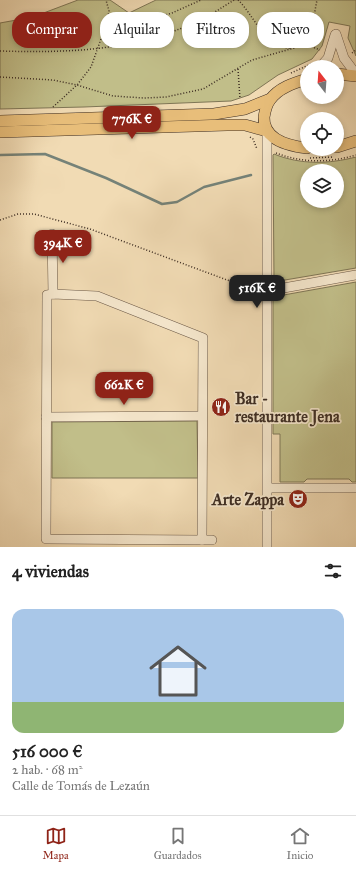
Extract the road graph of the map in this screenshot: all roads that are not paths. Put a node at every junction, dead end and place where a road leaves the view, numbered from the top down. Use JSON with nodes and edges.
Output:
{"nodes":[{"id":1,"x":326,"y":60,"type":"edge"},
{"id":2,"x":344,"y":74,"type":"edge"},
{"id":3,"x":356,"y":75,"type":"edge"},
{"id":4,"x":300,"y":81,"type":"edge"},
{"id":5,"x":270,"y":100,"type":"junction"},
{"id":6,"x":0,"y":121,"type":"edge"},
{"id":7,"x":267,"y":131,"type":"junction"},
{"id":8,"x":0,"y":132,"type":"edge"},
{"id":9,"x":356,"y":141,"type":"edge"},
{"id":10,"x":344,"y":145,"type":"edge"},
{"id":11,"x":300,"y":146,"type":"edge"},
{"id":12,"x":52,"y":234,"type":"dead end"},
{"id":13,"x":356,"y":275,"type":"edge"},
{"id":14,"x":267,"y":289,"type":"junction"},
{"id":15,"x":53,"y":294,"type":"junction"},
{"id":16,"x":202,"y":416,"type":"junction"},
{"id":17,"x":46,"y":418,"type":"junction"},
{"id":18,"x":268,"y":488,"type":"junction"},
{"id":19,"x":356,"y":488,"type":"edge"},
{"id":20,"x":202,"y":540,"type":"junction"},
{"id":21,"x":212,"y":540,"type":"dead end"},
{"id":22,"x":123,"y":543,"type":"edge"},
{"id":23,"x":268,"y":547,"type":"edge"}],
"edges":[{"from":1,"to":3,"type":"street"},
{"from":2,"to":3,"type":"main road"},
{"from":4,"to":5,"type":"main road"},
{"from":5,"to":6,"type":"main road"},
{"from":5,"to":7,"type":"main road"},
{"from":7,"to":8,"type":"main road"},
{"from":7,"to":11,"type":"main road"},
{"from":7,"to":14,"type":"street"},
{"from":9,"to":10,"type":"main road"},
{"from":12,"to":15,"type":"street"},
{"from":13,"to":14,"type":"street"},
{"from":14,"to":18,"type":"street"},
{"from":15,"to":16,"type":"street"},
{"from":15,"to":17,"type":"street"},
{"from":16,"to":17,"type":"street"},
{"from":16,"to":20,"type":"street"},
{"from":17,"to":22,"type":"street"},
{"from":18,"to":19,"type":"street"},
{"from":18,"to":23,"type":"street"},
{"from":20,"to":21,"type":"street"},
{"from":20,"to":22,"type":"street"}]}
